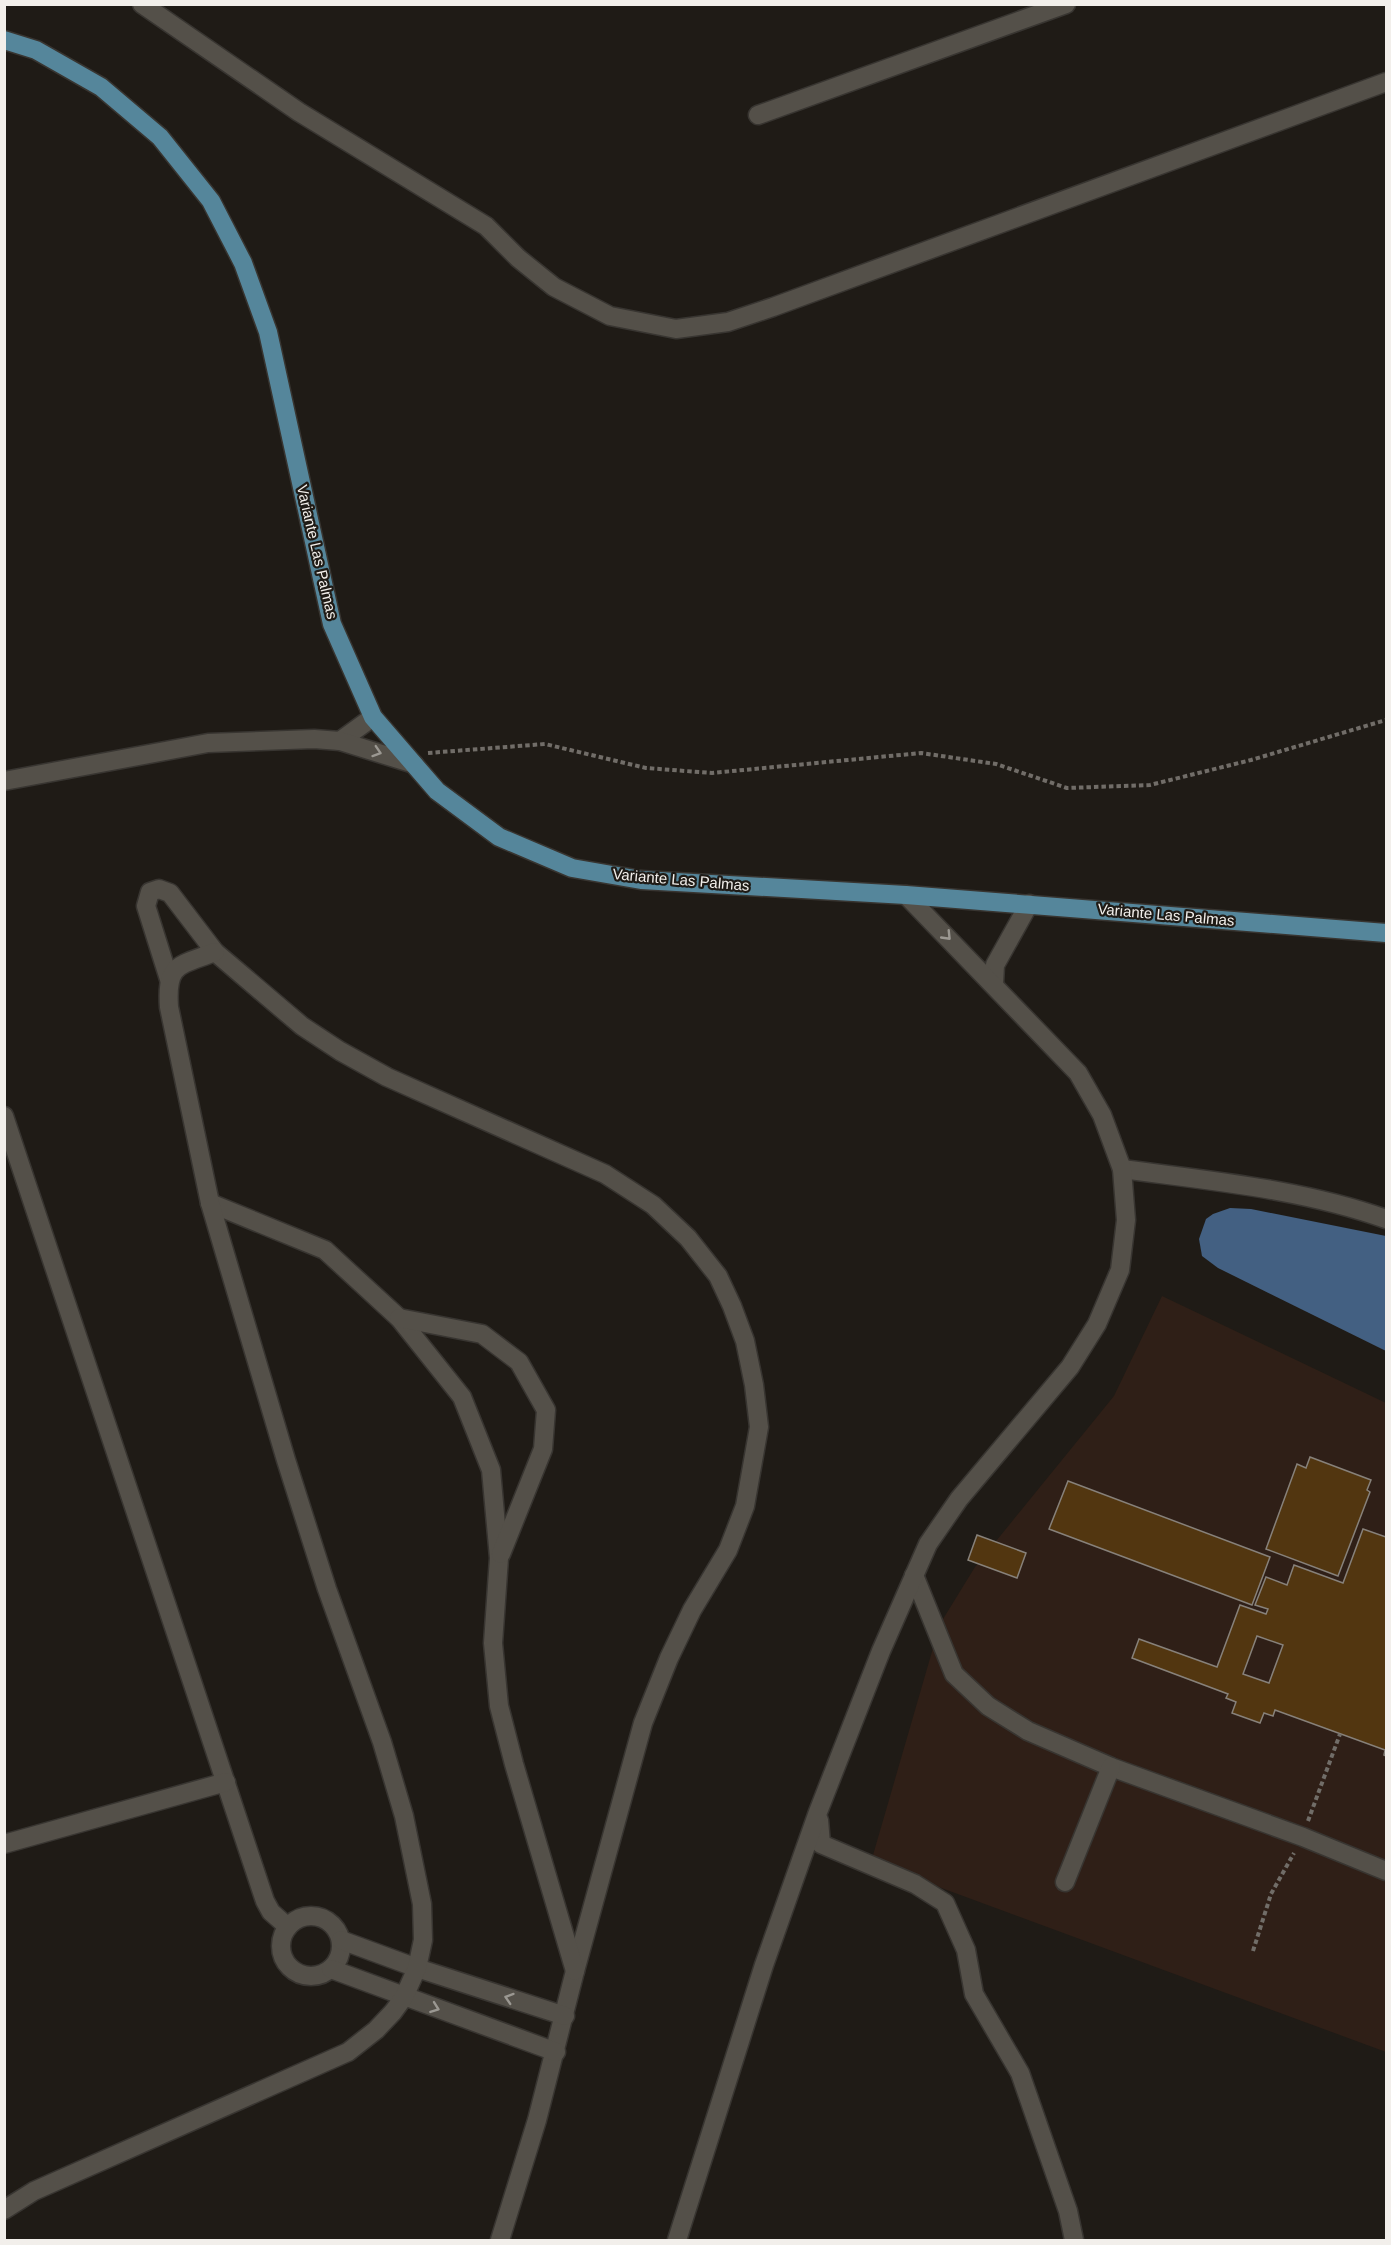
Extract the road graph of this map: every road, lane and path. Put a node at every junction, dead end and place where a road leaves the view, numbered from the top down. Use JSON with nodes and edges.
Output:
{"nodes":[{"id":1,"x":142,"y":4,"type":"edge"},
{"id":2,"x":1066,"y":4,"type":"edge"},
{"id":3,"x":4,"y":40,"type":"edge"},
{"id":4,"x":1386,"y":82,"type":"edge"},
{"id":5,"x":758,"y":115,"type":"dead end"},
{"id":6,"x":373,"y":717,"type":"junction"},
{"id":7,"x":1386,"y":720,"type":"edge"},
{"id":8,"x":340,"y":741,"type":"junction"},
{"id":9,"x":410,"y":760,"type":"junction"},
{"id":10,"x":4,"y":781,"type":"edge"},
{"id":11,"x":906,"y":894,"type":"junction"},
{"id":12,"x":1029,"y":904,"type":"junction"},
{"id":13,"x":1386,"y":933,"type":"edge"},
{"id":14,"x":215,"y":951,"type":"junction"},
{"id":15,"x":169,"y":979,"type":"junction"},
{"id":16,"x":994,"y":984,"type":"junction"},
{"id":17,"x":4,"y":1116,"type":"edge"},
{"id":18,"x":1122,"y":1169,"type":"junction"},
{"id":19,"x":210,"y":1203,"type":"junction"},
{"id":20,"x":1386,"y":1219,"type":"edge"},
{"id":21,"x":399,"y":1318,"type":"junction"},
{"id":22,"x":499,"y":1558,"type":"junction"},
{"id":23,"x":914,"y":1575,"type":"junction"},
{"id":24,"x":1111,"y":1767,"type":"junction"},
{"id":25,"x":226,"y":1782,"type":"junction"},
{"id":26,"x":818,"y":1812,"type":"junction"},
{"id":27,"x":4,"y":1844,"type":"edge"},
{"id":28,"x":1386,"y":1871,"type":"edge"},
{"id":29,"x":1065,"y":1882,"type":"dead end"},
{"id":30,"x":288,"y":1927,"type":"junction"},
{"id":31,"x":341,"y":1940,"type":"junction"},
{"id":32,"x":417,"y":1968,"type":"junction"},
{"id":33,"x":331,"y":1969,"type":"junction"},
{"id":34,"x":575,"y":1971,"type":"junction"},
{"id":35,"x":404,"y":1997,"type":"junction"},
{"id":36,"x":565,"y":2016,"type":"junction"},
{"id":37,"x":556,"y":2052,"type":"junction"},
{"id":38,"x":4,"y":2210,"type":"edge"},
{"id":39,"x":500,"y":2241,"type":"edge"},
{"id":40,"x":677,"y":2241,"type":"edge"},
{"id":41,"x":1074,"y":2241,"type":"edge"}],
"edges":[{"from":1,"to":4,"type":"street"},
{"from":2,"to":5,"type":"street"},
{"from":3,"to":6,"type":"main road","name":"Variante Las Palmas"},
{"from":6,"to":8,"type":"street"},
{"from":6,"to":9,"type":"main road","name":"Variante Las Palmas"},
{"from":7,"to":9,"type":"path"},
{"from":8,"to":9,"type":"street","one_way":true},
{"from":8,"to":10,"type":"street"},
{"from":9,"to":11,"type":"main road","name":"Variante Las Palmas"},
{"from":11,"to":12,"type":"main road","name":"Variante Las Palmas"},
{"from":11,"to":16,"type":"street","one_way":true},
{"from":12,"to":13,"type":"main road","name":"Variante Las Palmas"},
{"from":12,"to":16,"type":"street"},
{"from":14,"to":15,"type":"street"},
{"from":14,"to":15,"type":"street"},
{"from":14,"to":34,"type":"street"},
{"from":15,"to":19,"type":"street"},
{"from":16,"to":18,"type":"street"},
{"from":17,"to":25,"type":"street"},
{"from":18,"to":20,"type":"street"},
{"from":18,"to":23,"type":"street"},
{"from":19,"to":21,"type":"street"},
{"from":19,"to":32,"type":"street"},
{"from":21,"to":22,"type":"street"},
{"from":21,"to":22,"type":"street"},
{"from":22,"to":34,"type":"street"},
{"from":23,"to":24,"type":"street"},
{"from":23,"to":26,"type":"street"},
{"from":24,"to":28,"type":"street"},
{"from":24,"to":29,"type":"street"},
{"from":25,"to":27,"type":"street"},
{"from":25,"to":30,"type":"street"},
{"from":26,"to":40,"type":"street"},
{"from":26,"to":41,"type":"street"},
{"from":30,"to":31,"type":"street"},
{"from":30,"to":33,"type":"street"},
{"from":31,"to":32,"type":"street"},
{"from":31,"to":33,"type":"street"},
{"from":32,"to":35,"type":"street"},
{"from":36,"to":32,"type":"street","one_way":true},
{"from":33,"to":35,"type":"street"},
{"from":34,"to":36,"type":"street"},
{"from":35,"to":37,"type":"street","one_way":true},
{"from":35,"to":38,"type":"street"},
{"from":36,"to":37,"type":"street"},
{"from":37,"to":39,"type":"street"}]}
